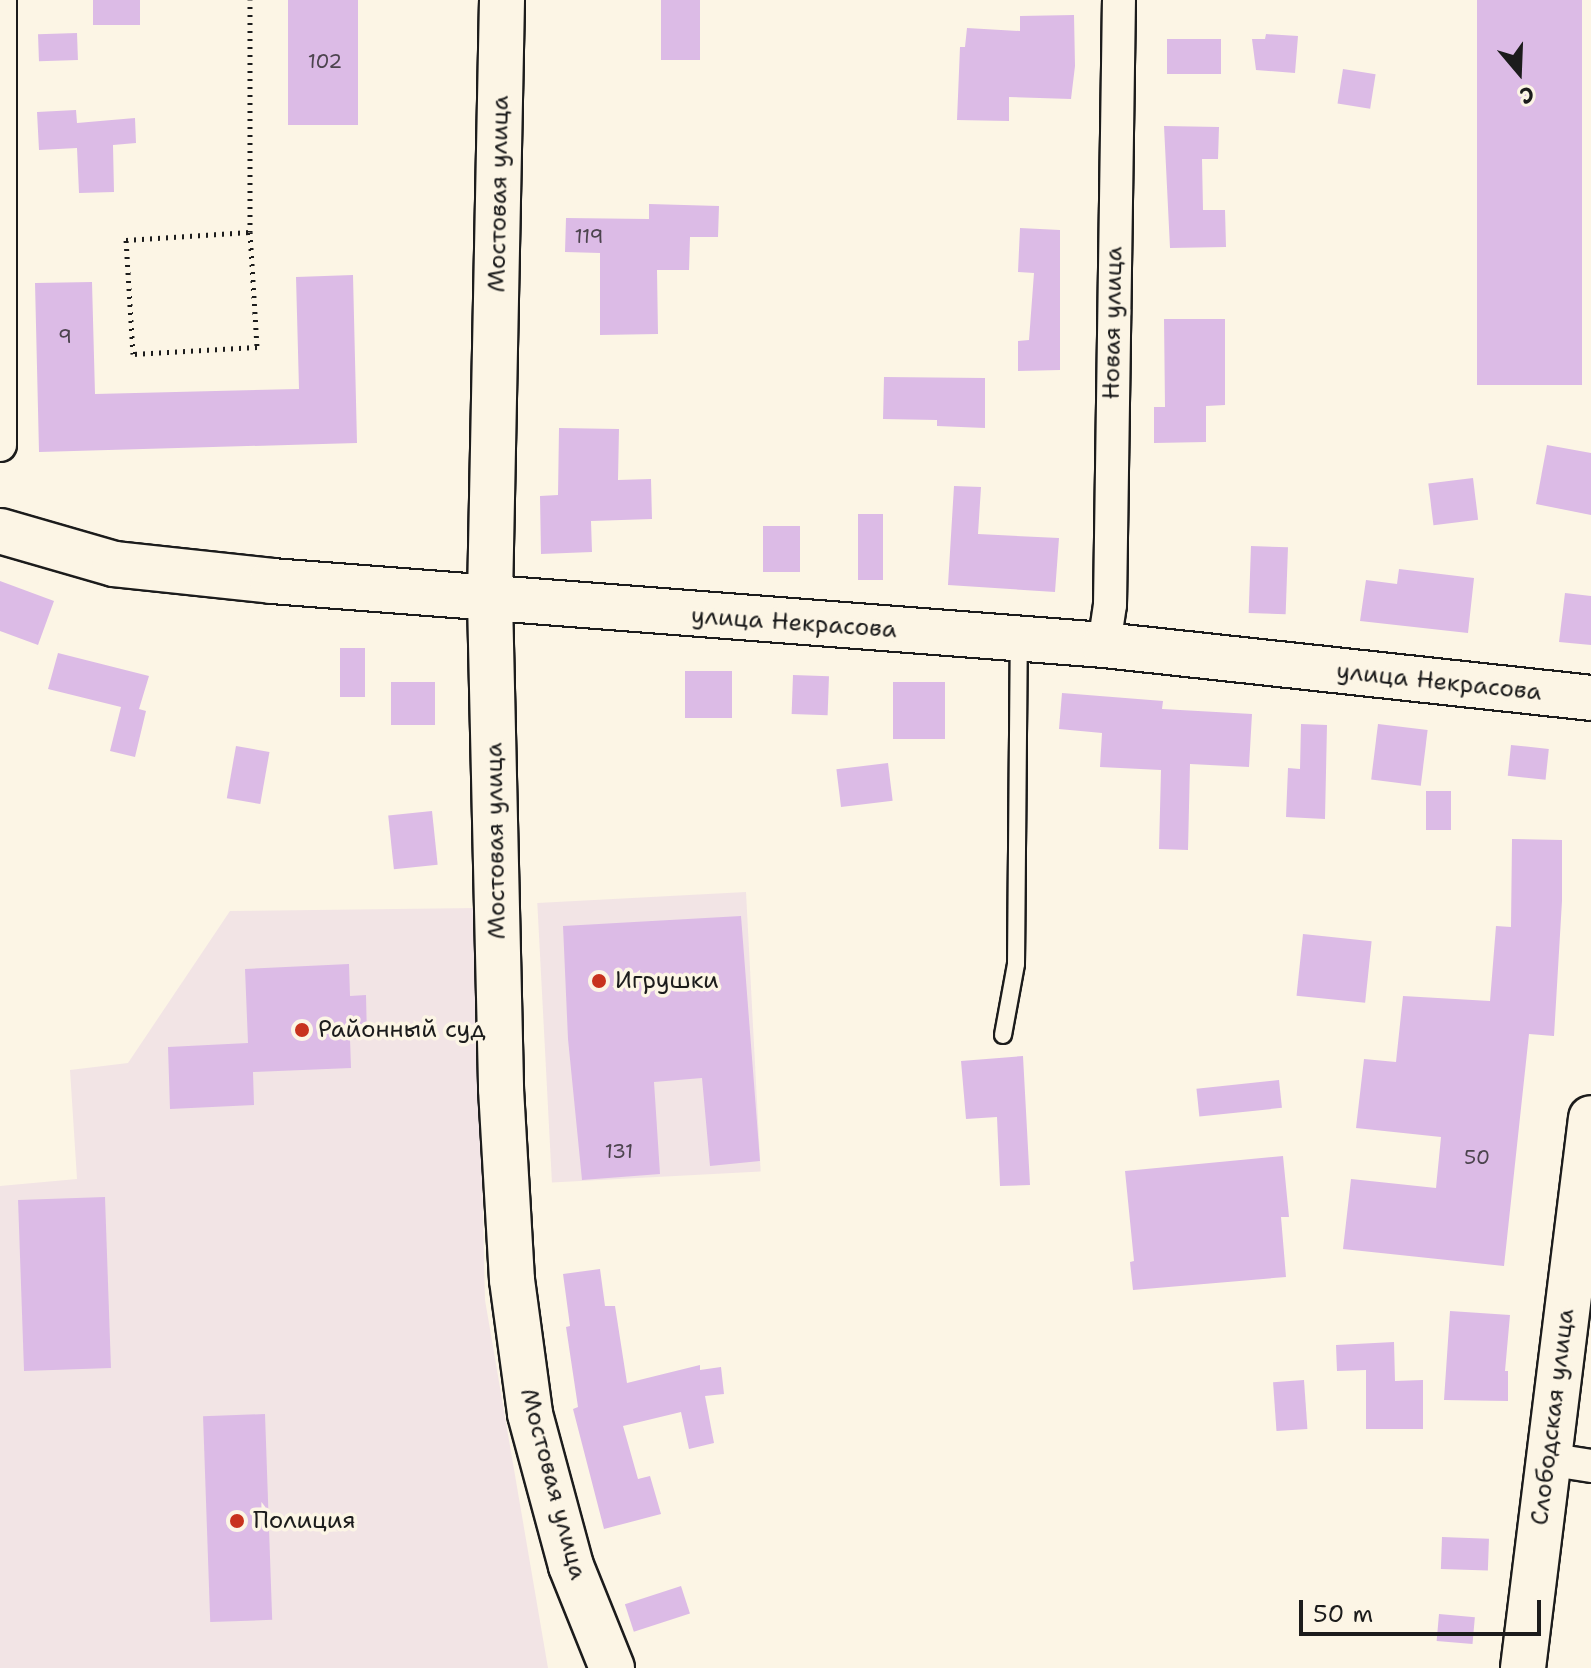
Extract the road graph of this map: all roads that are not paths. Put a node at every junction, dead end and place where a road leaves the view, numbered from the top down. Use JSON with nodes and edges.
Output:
{"nodes":[{"id":1,"x":0,"y":0,"type":"edge"},
{"id":2,"x":502,"y":0,"type":"edge"},
{"id":3,"x":1119,"y":0,"type":"edge"},
{"id":4,"x":0,"y":445,"type":"edge"},
{"id":5,"x":0,"y":531,"type":"edge"},
{"id":6,"x":490,"y":600,"type":"junction"},
{"id":7,"x":1019,"y":639,"type":"junction"},
{"id":8,"x":1104,"y":645,"type":"junction"},
{"id":9,"x":1591,"y":698,"type":"edge"},
{"id":10,"x":1003,"y":1035,"type":"dead end"},
{"id":11,"x":1591,"y":1118,"type":"edge"},
{"id":12,"x":1547,"y":1459,"type":"junction"},
{"id":13,"x":1591,"y":1466,"type":"edge"},
{"id":14,"x":612,"y":1668,"type":"edge"},
{"id":15,"x":1523,"y":1668,"type":"edge"}],
"edges":[{"from":1,"to":4,"type":"street"},
{"from":2,"to":6,"type":"street","name":"Мостовая улица"},
{"from":3,"to":8,"type":"street","name":"Новая улица"},
{"from":5,"to":6,"type":"street","name":"улица Некрасова"},
{"from":6,"to":7,"type":"street","name":"улица Некрасова"},
{"from":6,"to":14,"type":"street","name":"Мостовая улица"},
{"from":7,"to":8,"type":"street","name":"улица Некрасова"},
{"from":7,"to":10,"type":"lane"},
{"from":8,"to":9,"type":"street","name":"улица Некрасова"},
{"from":11,"to":12,"type":"street","name":"Слободская улица"},
{"from":12,"to":13,"type":"street"},
{"from":12,"to":15,"type":"street","name":"Слободская улица"}]}
